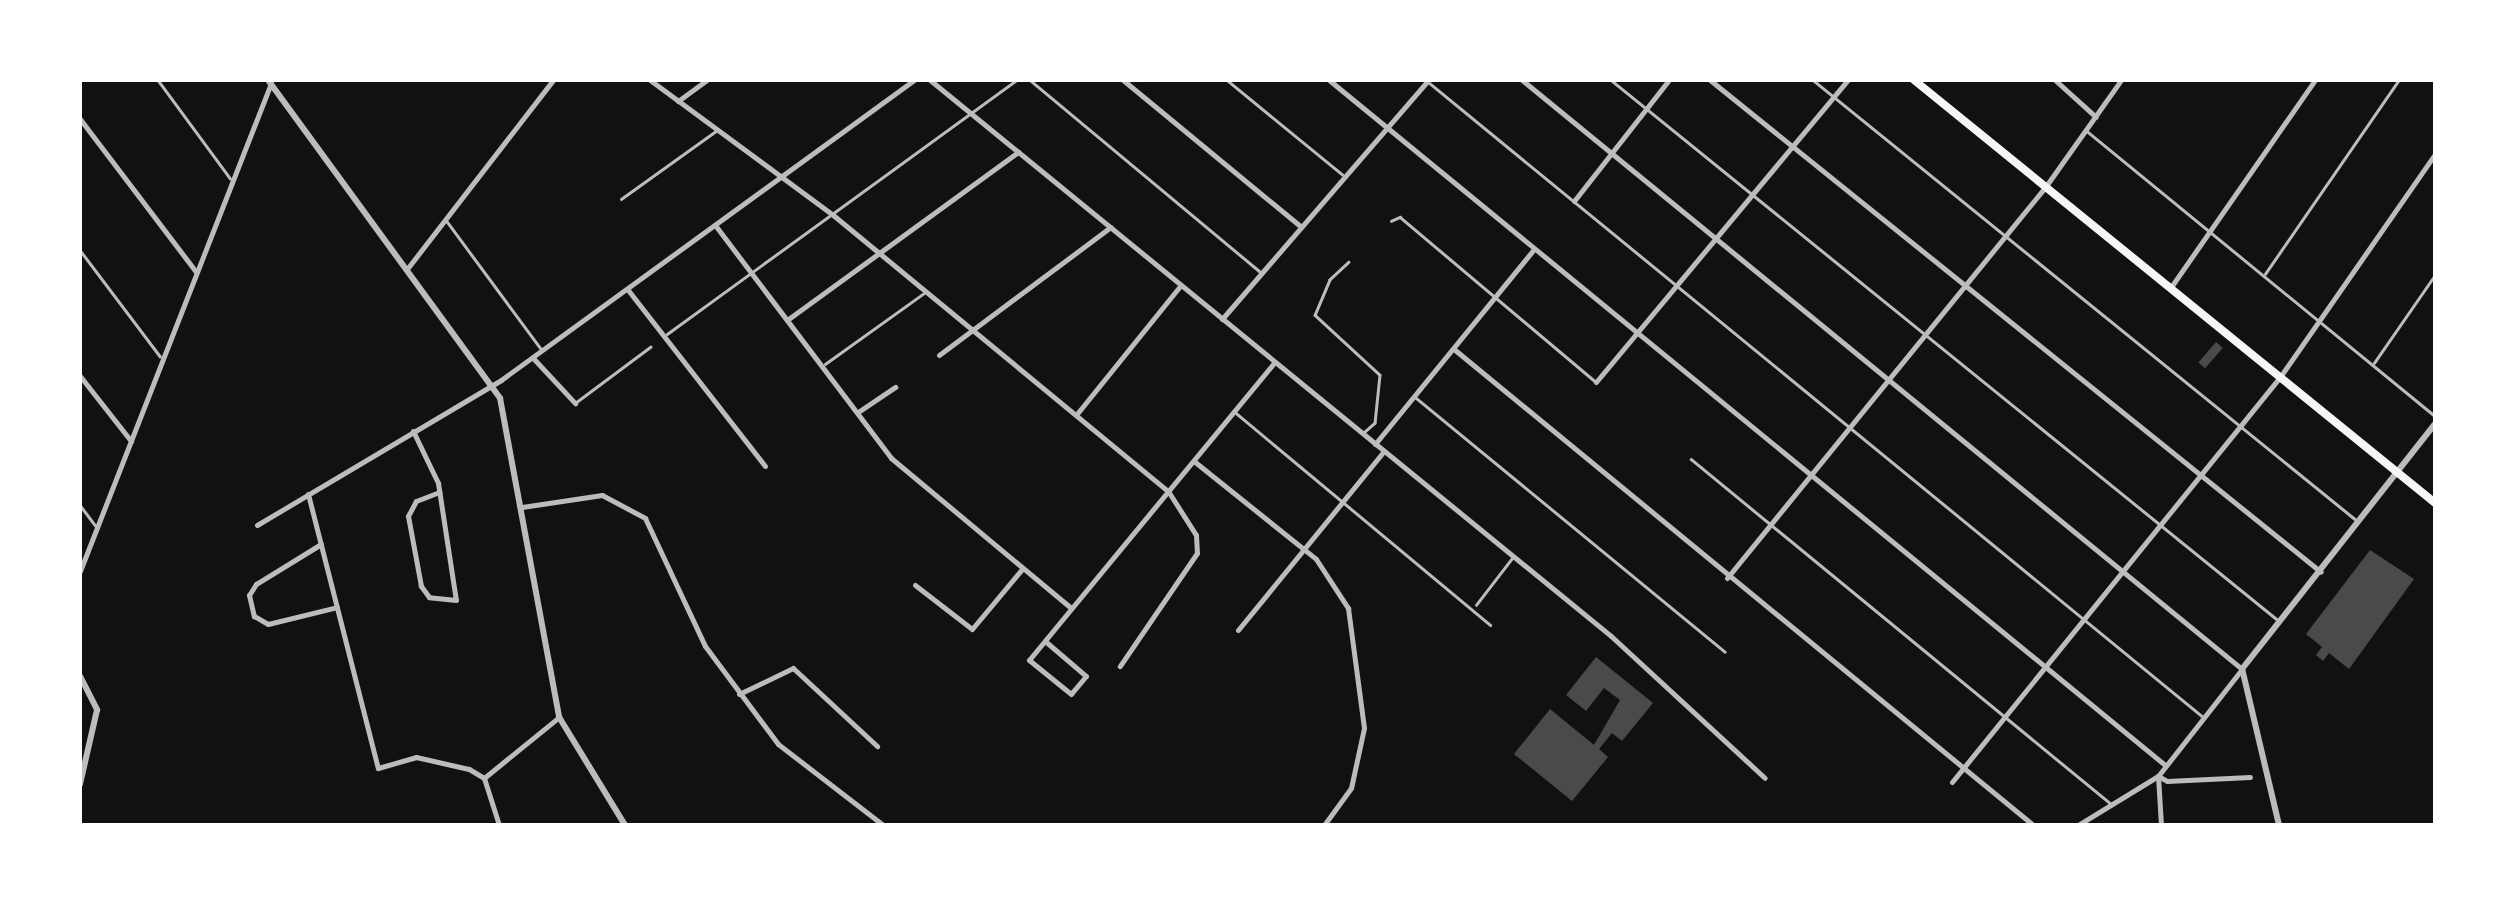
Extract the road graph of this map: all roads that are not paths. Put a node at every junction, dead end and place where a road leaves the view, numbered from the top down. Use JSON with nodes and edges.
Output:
{"nodes":[{"id":1,"x":158,"y":80,"type":"edge"},
{"id":2,"x":553,"y":80,"type":"edge"},
{"id":3,"x":650,"y":80,"type":"edge"},
{"id":4,"x":707,"y":80,"type":"edge"},
{"id":5,"x":914,"y":80,"type":"edge"},
{"id":6,"x":930,"y":80,"type":"edge"},
{"id":7,"x":1016,"y":80,"type":"edge"},
{"id":8,"x":1030,"y":80,"type":"edge"},
{"id":9,"x":1123,"y":80,"type":"edge"},
{"id":10,"x":1227,"y":80,"type":"edge"},
{"id":11,"x":1329,"y":80,"type":"edge"},
{"id":12,"x":1427,"y":80,"type":"edge"},
{"id":13,"x":1522,"y":80,"type":"edge"},
{"id":14,"x":1612,"y":80,"type":"edge"},
{"id":15,"x":1669,"y":80,"type":"edge"},
{"id":16,"x":1710,"y":80,"type":"edge"},
{"id":17,"x":1812,"y":80,"type":"edge"},
{"id":18,"x":1848,"y":80,"type":"edge"},
{"id":19,"x":1914,"y":80,"type":"edge"},
{"id":20,"x":2056,"y":80,"type":"edge"},
{"id":21,"x":2121,"y":80,"type":"edge"},
{"id":22,"x":2315,"y":80,"type":"edge"},
{"id":23,"x":2398,"y":80,"type":"edge"},
{"id":24,"x":270,"y":82,"type":"edge"},
{"id":25,"x":1834,"y":97,"type":"junction"},
{"id":26,"x":678,"y":101,"type":"junction"},
{"id":27,"x":1648,"y":108,"type":"junction"},
{"id":28,"x":971,"y":113,"type":"junction"},
{"id":29,"x":2096,"y":116,"type":"junction"},
{"id":30,"x":80,"y":119,"type":"edge"},
{"id":31,"x":1387,"y":128,"type":"junction"},
{"id":32,"x":718,"y":130,"type":"junction"},
{"id":33,"x":2086,"y":130,"type":"junction"},
{"id":34,"x":1794,"y":146,"type":"junction"},
{"id":35,"x":1018,"y":152,"type":"junction"},
{"id":36,"x":1611,"y":153,"type":"junction"},
{"id":37,"x":2435,"y":154,"type":"edge"},
{"id":38,"x":1343,"y":175,"type":"junction"},
{"id":39,"x":782,"y":176,"type":"junction"},
{"id":40,"x":230,"y":178,"type":"junction"},
{"id":41,"x":2046,"y":186,"type":"junction"},
{"id":42,"x":1755,"y":195,"type":"junction"},
{"id":43,"x":620,"y":200,"type":"dead end"},
{"id":44,"x":1574,"y":201,"type":"junction"},
{"id":45,"x":833,"y":215,"type":"junction"},
{"id":46,"x":445,"y":219,"type":"junction"},
{"id":47,"x":1391,"y":221,"type":"dead end"},
{"id":48,"x":1300,"y":225,"type":"junction"},
{"id":49,"x":715,"y":226,"type":"junction"},
{"id":50,"x":1111,"y":228,"type":"junction"},
{"id":51,"x":2210,"y":231,"type":"junction"},
{"id":52,"x":2006,"y":234,"type":"junction"},
{"id":53,"x":1718,"y":241,"type":"junction"},
{"id":54,"x":1534,"y":248,"type":"junction"},
{"id":55,"x":80,"y":250,"type":"edge"},
{"id":56,"x":878,"y":254,"type":"junction"},
{"id":57,"x":1349,"y":262,"type":"dead end"},
{"id":58,"x":407,"y":270,"type":"junction"},
{"id":59,"x":196,"y":272,"type":"junction"},
{"id":60,"x":1260,"y":272,"type":"junction"},
{"id":61,"x":751,"y":273,"type":"junction"},
{"id":62,"x":2435,"y":275,"type":"edge"},
{"id":63,"x":2264,"y":276,"type":"junction"},
{"id":64,"x":1967,"y":284,"type":"junction"},
{"id":65,"x":1181,"y":285,"type":"junction"},
{"id":66,"x":1680,"y":288,"type":"junction"},
{"id":67,"x":2171,"y":288,"type":"junction"},
{"id":68,"x":628,"y":289,"type":"junction"},
{"id":69,"x":925,"y":292,"type":"junction"},
{"id":70,"x":1493,"y":299,"type":"junction"},
{"id":71,"x":1222,"y":318,"type":"junction"},
{"id":72,"x":787,"y":320,"type":"junction"},
{"id":73,"x":2319,"y":320,"type":"junction"},
{"id":74,"x":971,"y":330,"type":"junction"},
{"id":75,"x":1926,"y":332,"type":"junction"},
{"id":76,"x":666,"y":335,"type":"junction"},
{"id":77,"x":1642,"y":335,"type":"junction"},
{"id":78,"x":650,"y":347,"type":"dead end"},
{"id":79,"x":1456,"y":350,"type":"junction"},
{"id":80,"x":543,"y":352,"type":"junction"},
{"id":81,"x":939,"y":355,"type":"dead end"},
{"id":82,"x":162,"y":357,"type":"junction"},
{"id":83,"x":533,"y":358,"type":"junction"},
{"id":84,"x":1274,"y":362,"type":"junction"},
{"id":85,"x":2373,"y":364,"type":"junction"},
{"id":86,"x":822,"y":366,"type":"junction"},
{"id":87,"x":80,"y":376,"type":"edge"},
{"id":88,"x":2280,"y":377,"type":"junction"},
{"id":89,"x":1888,"y":379,"type":"junction"},
{"id":90,"x":1596,"y":382,"type":"joint"},
{"id":91,"x":492,"y":386,"type":"junction"},
{"id":92,"x":895,"y":388,"type":"dead end"},
{"id":93,"x":1415,"y":397,"type":"junction"},
{"id":94,"x":575,"y":403,"type":"joint"},
{"id":95,"x":858,"y":412,"type":"junction"},
{"id":96,"x":1235,"y":412,"type":"junction"},
{"id":97,"x":1076,"y":414,"type":"junction"},
{"id":98,"x":2435,"y":416,"type":"edge"},
{"id":99,"x":2435,"y":424,"type":"edge"},
{"id":100,"x":2240,"y":425,"type":"junction"},
{"id":101,"x":1850,"y":427,"type":"junction"},
{"id":102,"x":413,"y":432,"type":"junction"},
{"id":103,"x":1363,"y":434,"type":"junction"},
{"id":104,"x":131,"y":441,"type":"junction"},
{"id":105,"x":1375,"y":444,"type":"junction"},
{"id":106,"x":1384,"y":452,"type":"junction"},
{"id":107,"x":1690,"y":459,"type":"dead end"},
{"id":108,"x":1195,"y":462,"type":"junction"},
{"id":109,"x":764,"y":466,"type":"dead end"},
{"id":110,"x":2399,"y":473,"type":"junction"},
{"id":111,"x":1812,"y":474,"type":"junction"},
{"id":112,"x":2200,"y":475,"type":"junction"},
{"id":113,"x":1168,"y":491,"type":"junction"},
{"id":114,"x":439,"y":492,"type":"junction"},
{"id":115,"x":308,"y":494,"type":"junction"},
{"id":116,"x":1343,"y":499,"type":"junction"},
{"id":117,"x":2435,"y":503,"type":"edge"},
{"id":118,"x":80,"y":505,"type":"edge"},
{"id":119,"x":522,"y":507,"type":"junction"},
{"id":120,"x":2360,"y":523,"type":"junction"},
{"id":121,"x":257,"y":524,"type":"dead end"},
{"id":122,"x":2161,"y":524,"type":"junction"},
{"id":123,"x":1770,"y":526,"type":"junction"},
{"id":124,"x":96,"y":528,"type":"junction"},
{"id":125,"x":321,"y":544,"type":"junction"},
{"id":126,"x":1303,"y":549,"type":"junction"},
{"id":127,"x":1513,"y":557,"type":"junction"},
{"id":128,"x":1022,"y":569,"type":"junction"},
{"id":129,"x":80,"y":571,"type":"edge"},
{"id":130,"x":2123,"y":571,"type":"junction"},
{"id":131,"x":2320,"y":572,"type":"junction"},
{"id":132,"x":1728,"y":578,"type":"junction"},
{"id":133,"x":915,"y":585,"type":"dead end"},
{"id":134,"x":1475,"y":606,"type":"junction"},
{"id":135,"x":337,"y":607,"type":"junction"},
{"id":136,"x":1071,"y":608,"type":"junction"},
{"id":137,"x":2084,"y":618,"type":"junction"},
{"id":138,"x":2280,"y":622,"type":"junction"},
{"id":139,"x":1490,"y":625,"type":"dead end"},
{"id":140,"x":1238,"y":630,"type":"dead end"},
{"id":141,"x":1045,"y":641,"type":"junction"},
{"id":142,"x":1725,"y":652,"type":"dead end"},
{"id":143,"x":1120,"y":666,"type":"dead end"},
{"id":144,"x":2046,"y":666,"type":"junction"},
{"id":145,"x":2242,"y":670,"type":"junction"},
{"id":146,"x":80,"y":676,"type":"edge"},
{"id":147,"x":89,"y":689,"type":"junction"},
{"id":148,"x":739,"y":694,"type":"junction"},
{"id":149,"x":80,"y":699,"type":"edge"},
{"id":150,"x":559,"y":717,"type":"junction"},
{"id":151,"x":2006,"y":717,"type":"junction"},
{"id":152,"x":2204,"y":717,"type":"junction"},
{"id":153,"x":877,"y":746,"type":"dead end"},
{"id":154,"x":2165,"y":764,"type":"junction"},
{"id":155,"x":1964,"y":768,"type":"junction"},
{"id":156,"x":2158,"y":776,"type":"junction"},
{"id":157,"x":2250,"y":777,"type":"dead end"},
{"id":158,"x":484,"y":778,"type":"junction"},
{"id":159,"x":1764,"y":778,"type":"dead end"},
{"id":160,"x":1952,"y":782,"type":"dead end"},
{"id":161,"x":80,"y":784,"type":"edge"},
{"id":162,"x":2112,"y":804,"type":"junction"},
{"id":163,"x":499,"y":825,"type":"edge"},
{"id":164,"x":625,"y":825,"type":"edge"},
{"id":165,"x":883,"y":825,"type":"edge"},
{"id":166,"x":1324,"y":825,"type":"edge"},
{"id":167,"x":2033,"y":825,"type":"edge"},
{"id":168,"x":2078,"y":825,"type":"edge"},
{"id":169,"x":2160,"y":825,"type":"edge"},
{"id":170,"x":2279,"y":825,"type":"edge"}],
"edges":[{"from":1,"to":40,"type":"lane"},
{"from":2,"to":46,"type":"street"},
{"from":3,"to":26,"type":"street"},
{"from":4,"to":26,"type":"street"},
{"from":5,"to":39,"type":"street"},
{"from":6,"to":28,"type":"street"},
{"from":7,"to":28,"type":"lane"},
{"from":8,"to":60,"type":"lane"},
{"from":9,"to":48,"type":"street"},
{"from":10,"to":38,"type":"lane"},
{"from":11,"to":31,"type":"street"},
{"from":12,"to":31,"type":"street"},
{"from":12,"to":44,"type":"lane"},
{"from":13,"to":36,"type":"street"},
{"from":14,"to":27,"type":"lane"},
{"from":15,"to":27,"type":"street"},
{"from":16,"to":34,"type":"street"},
{"from":17,"to":25,"type":"lane"},
{"from":18,"to":25,"type":"street"},
{"from":19,"to":41,"type":"main road"},
{"from":20,"to":29,"type":"street"},
{"from":21,"to":29,"type":"street"},
{"from":22,"to":51,"type":"street"},
{"from":23,"to":63,"type":"lane"},
{"from":24,"to":40,"type":"street"},
{"from":24,"to":58,"type":"street"},
{"from":25,"to":34,"type":"street"},
{"from":25,"to":52,"type":"lane"},
{"from":26,"to":32,"type":"street"},
{"from":27,"to":36,"type":"street"},
{"from":27,"to":42,"type":"lane"},
{"from":28,"to":35,"type":"street"},
{"from":28,"to":45,"type":"lane"},
{"from":29,"to":33,"type":"street"},
{"from":30,"to":59,"type":"street"},
{"from":31,"to":38,"type":"street"},
{"from":31,"to":54,"type":"street"},
{"from":32,"to":39,"type":"street"},
{"from":32,"to":43,"type":"lane"},
{"from":33,"to":41,"type":"street"},
{"from":33,"to":51,"type":"lane"},
{"from":34,"to":42,"type":"street"},
{"from":34,"to":64,"type":"street"},
{"from":35,"to":50,"type":"street"},
{"from":35,"to":56,"type":"street"},
{"from":36,"to":44,"type":"street"},
{"from":36,"to":53,"type":"street"},
{"from":37,"to":73,"type":"street"},
{"from":38,"to":48,"type":"street"},
{"from":39,"to":45,"type":"street"},
{"from":39,"to":49,"type":"street"},
{"from":40,"to":59,"type":"street"},
{"from":41,"to":52,"type":"street"},
{"from":41,"to":67,"type":"main road"},
{"from":42,"to":53,"type":"street"},
{"from":42,"to":75,"type":"lane"},
{"from":44,"to":66,"type":"lane"},
{"from":45,"to":56,"type":"street"},
{"from":45,"to":61,"type":"lane"},
{"from":46,"to":58,"type":"street"},
{"from":46,"to":80,"type":"lane"},
{"from":47,"to":70,"type":"lane"},
{"from":48,"to":60,"type":"street"},
{"from":49,"to":61,"type":"street"},
{"from":49,"to":68,"type":"street"},
{"from":50,"to":65,"type":"street"},
{"from":50,"to":74,"type":"street"},
{"from":51,"to":63,"type":"lane"},
{"from":51,"to":67,"type":"street"},
{"from":52,"to":64,"type":"street"},
{"from":52,"to":100,"type":"lane"},
{"from":53,"to":66,"type":"street"},
{"from":53,"to":89,"type":"street"},
{"from":54,"to":70,"type":"street"},
{"from":54,"to":77,"type":"street"},
{"from":55,"to":82,"type":"lane"},
{"from":56,"to":69,"type":"street"},
{"from":56,"to":72,"type":"street"},
{"from":57,"to":103,"type":"lane"},
{"from":58,"to":91,"type":"street"},
{"from":59,"to":82,"type":"street"},
{"from":60,"to":71,"type":"street"},
{"from":61,"to":72,"type":"street"},
{"from":61,"to":76,"type":"lane"},
{"from":62,"to":85,"type":"lane"},
{"from":63,"to":73,"type":"lane"},
{"from":64,"to":75,"type":"street"},
{"from":64,"to":112,"type":"street"},
{"from":65,"to":71,"type":"street"},
{"from":65,"to":97,"type":"street"},
{"from":66,"to":77,"type":"street"},
{"from":66,"to":101,"type":"lane"},
{"from":67,"to":88,"type":"main road"},
{"from":68,"to":76,"type":"street"},
{"from":68,"to":80,"type":"street"},
{"from":69,"to":74,"type":"street"},
{"from":69,"to":86,"type":"lane"},
{"from":70,"to":79,"type":"street"},
{"from":70,"to":90,"type":"lane"},
{"from":71,"to":84,"type":"street"},
{"from":72,"to":86,"type":"street"},
{"from":73,"to":85,"type":"lane"},
{"from":73,"to":88,"type":"street"},
{"from":74,"to":81,"type":"street"},
{"from":74,"to":97,"type":"street"},
{"from":75,"to":89,"type":"street"},
{"from":75,"to":122,"type":"lane"},
{"from":76,"to":109,"type":"street"},
{"from":77,"to":90,"type":"street"},
{"from":77,"to":111,"type":"street"},
{"from":78,"to":94,"type":"lane"},
{"from":79,"to":93,"type":"street"},
{"from":79,"to":132,"type":"street"},
{"from":80,"to":83,"type":"street"},
{"from":82,"to":104,"type":"street"},
{"from":83,"to":91,"type":"street"},
{"from":83,"to":94,"type":"street"},
{"from":84,"to":96,"type":"street"},
{"from":84,"to":103,"type":"street"},
{"from":85,"to":98,"type":"lane"},
{"from":86,"to":95,"type":"street"},
{"from":87,"to":104,"type":"street"},
{"from":88,"to":100,"type":"street"},
{"from":88,"to":110,"type":"main road"},
{"from":89,"to":101,"type":"street"},
{"from":89,"to":130,"type":"street"},
{"from":91,"to":102,"type":"street"},
{"from":91,"to":119,"type":"street"},
{"from":92,"to":95,"type":"street"},
{"from":93,"to":105,"type":"street"},
{"from":93,"to":142,"type":"lane"},
{"from":95,"to":128,"type":"street"},
{"from":96,"to":108,"type":"street"},
{"from":96,"to":116,"type":"lane"},
{"from":97,"to":113,"type":"street"},
{"from":99,"to":110,"type":"street"},
{"from":100,"to":112,"type":"street"},
{"from":100,"to":120,"type":"lane"},
{"from":101,"to":111,"type":"street"},
{"from":101,"to":137,"type":"lane"},
{"from":102,"to":114,"type":"street"},
{"from":102,"to":115,"type":"street"},
{"from":103,"to":105,"type":"street"},
{"from":104,"to":124,"type":"street"},
{"from":105,"to":106,"type":"street"},
{"from":106,"to":116,"type":"street"},
{"from":106,"to":127,"type":"street"},
{"from":107,"to":123,"type":"lane"},
{"from":108,"to":113,"type":"street"},
{"from":108,"to":126,"type":"street"},
{"from":110,"to":117,"type":"main road"},
{"from":110,"to":120,"type":"street"},
{"from":111,"to":123,"type":"street"},
{"from":111,"to":144,"type":"street"},
{"from":112,"to":122,"type":"street"},
{"from":112,"to":131,"type":"street"},
{"from":113,"to":136,"type":"street"},
{"from":113,"to":143,"type":"street"},
{"from":114,"to":114,"type":"street"},
{"from":115,"to":121,"type":"street"},
{"from":115,"to":125,"type":"street"},
{"from":116,"to":126,"type":"street"},
{"from":116,"to":134,"type":"lane"},
{"from":118,"to":124,"type":"lane"},
{"from":119,"to":148,"type":"street"},
{"from":119,"to":150,"type":"street"},
{"from":120,"to":131,"type":"street"},
{"from":122,"to":130,"type":"street"},
{"from":122,"to":138,"type":"lane"},
{"from":123,"to":132,"type":"street"},
{"from":123,"to":151,"type":"lane"},
{"from":124,"to":129,"type":"street"},
{"from":125,"to":135,"type":"street"},
{"from":125,"to":135,"type":"street"},
{"from":126,"to":140,"type":"street"},
{"from":126,"to":166,"type":"street"},
{"from":127,"to":134,"type":"lane"},
{"from":127,"to":159,"type":"street"},
{"from":128,"to":133,"type":"street"},
{"from":128,"to":136,"type":"street"},
{"from":130,"to":137,"type":"street"},
{"from":130,"to":145,"type":"street"},
{"from":131,"to":138,"type":"street"},
{"from":132,"to":155,"type":"street"},
{"from":134,"to":139,"type":"lane"},
{"from":135,"to":158,"type":"street"},
{"from":136,"to":141,"type":"street"},
{"from":137,"to":144,"type":"street"},
{"from":137,"to":152,"type":"lane"},
{"from":138,"to":145,"type":"street"},
{"from":141,"to":141,"type":"street"},
{"from":144,"to":151,"type":"street"},
{"from":144,"to":154,"type":"street"},
{"from":145,"to":152,"type":"street"},
{"from":145,"to":170,"type":"street"},
{"from":146,"to":147,"type":"street"},
{"from":147,"to":149,"type":"lane"},
{"from":147,"to":161,"type":"street"},
{"from":148,"to":153,"type":"street"},
{"from":148,"to":165,"type":"street"},
{"from":150,"to":158,"type":"street"},
{"from":150,"to":164,"type":"street"},
{"from":151,"to":155,"type":"street"},
{"from":151,"to":162,"type":"lane"},
{"from":152,"to":154,"type":"street"},
{"from":154,"to":156,"type":"street"},
{"from":155,"to":160,"type":"street"},
{"from":155,"to":167,"type":"street"},
{"from":156,"to":157,"type":"street"},
{"from":156,"to":162,"type":"street"},
{"from":156,"to":169,"type":"street"},
{"from":158,"to":163,"type":"street"},
{"from":162,"to":168,"type":"street"}]}
